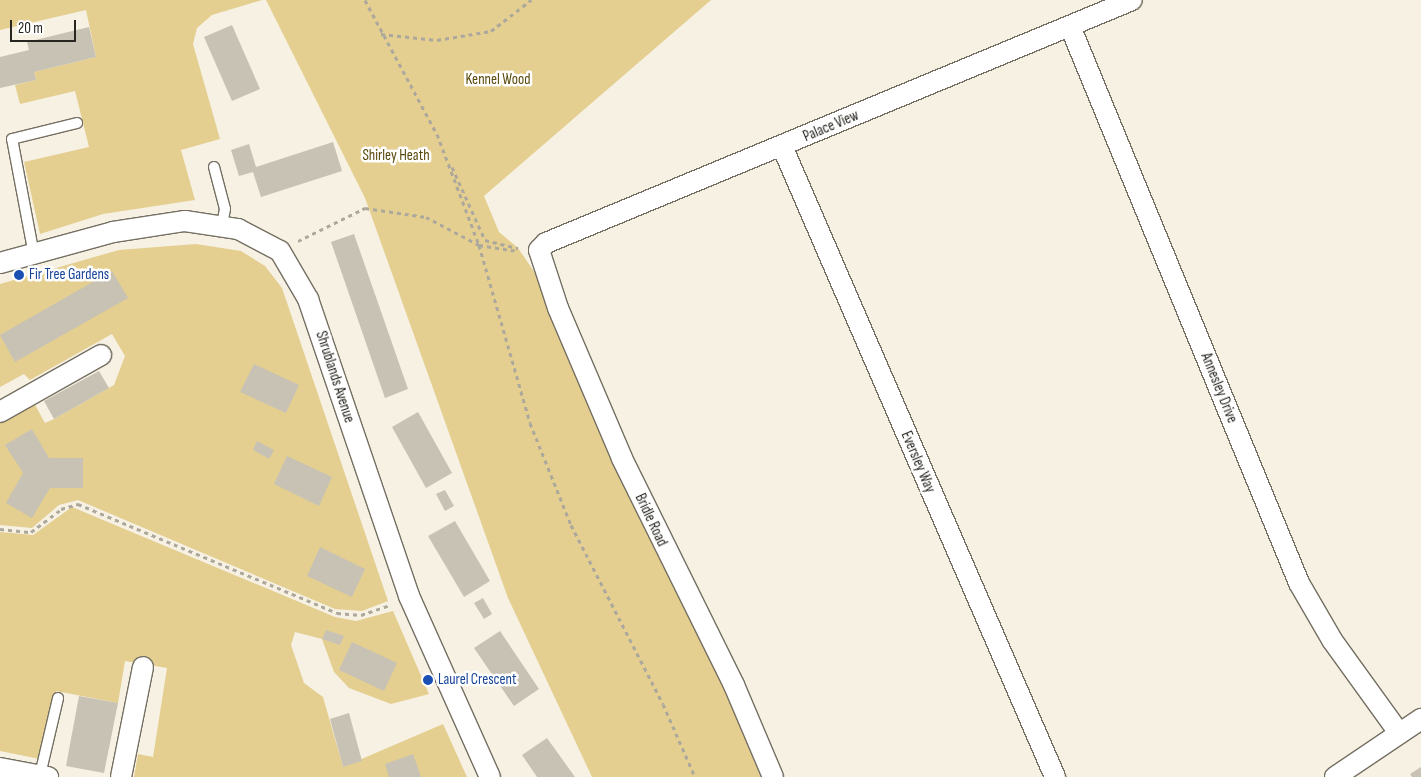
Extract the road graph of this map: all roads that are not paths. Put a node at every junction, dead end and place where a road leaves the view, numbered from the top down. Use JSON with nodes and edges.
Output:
{"nodes":[{"id":1,"x":1132,"y":0,"type":"edge"},
{"id":2,"x":1070,"y":26,"type":"junction"},
{"id":3,"x":77,"y":123,"type":"dead end"},
{"id":4,"x":782,"y":146,"type":"junction"},
{"id":5,"x":214,"y":166,"type":"dead end"},
{"id":6,"x":222,"y":225,"type":"junction"},
{"id":7,"x":526,"y":252,"type":"joint"},
{"id":8,"x":34,"y":255,"type":"junction"},
{"id":9,"x":0,"y":263,"type":"edge"},
{"id":10,"x":101,"y":355,"type":"dead end"},
{"id":11,"x":0,"y":412,"type":"edge"},
{"id":12,"x":143,"y":667,"type":"dead end"},
{"id":13,"x":58,"y":698,"type":"dead end"},
{"id":14,"x":1421,"y":719,"type":"edge"},
{"id":15,"x":1398,"y":733,"type":"junction"},
{"id":16,"x":0,"y":768,"type":"edge"},
{"id":17,"x":44,"y":776,"type":"edge"},
{"id":18,"x":121,"y":777,"type":"edge"},
{"id":19,"x":490,"y":777,"type":"edge"},
{"id":20,"x":773,"y":777,"type":"edge"},
{"id":21,"x":1055,"y":777,"type":"edge"},
{"id":22,"x":1335,"y":777,"type":"edge"}],
"edges":[{"from":1,"to":2,"type":"street","name":"Palace View"},
{"from":2,"to":4,"type":"street","name":"Palace View"},
{"from":2,"to":15,"type":"street","name":"Annesley Drive"},
{"from":3,"to":8,"type":"lane"},
{"from":4,"to":7,"type":"street","name":"Palace View"},
{"from":4,"to":21,"type":"street","name":"Eversley Way"},
{"from":5,"to":6,"type":"lane"},
{"from":6,"to":8,"type":"street","name":"Shrublands Avenue"},
{"from":6,"to":19,"type":"street","name":"Shrublands Avenue"},
{"from":7,"to":20,"type":"street","name":"Bridle Road"},
{"from":8,"to":9,"type":"street","name":"Shrublands Avenue"},
{"from":10,"to":11,"type":"street"},
{"from":12,"to":18,"type":"street"},
{"from":13,"to":17,"type":"lane"},
{"from":14,"to":15,"type":"street"},
{"from":15,"to":22,"type":"street"},
{"from":16,"to":17,"type":"street"}]}
